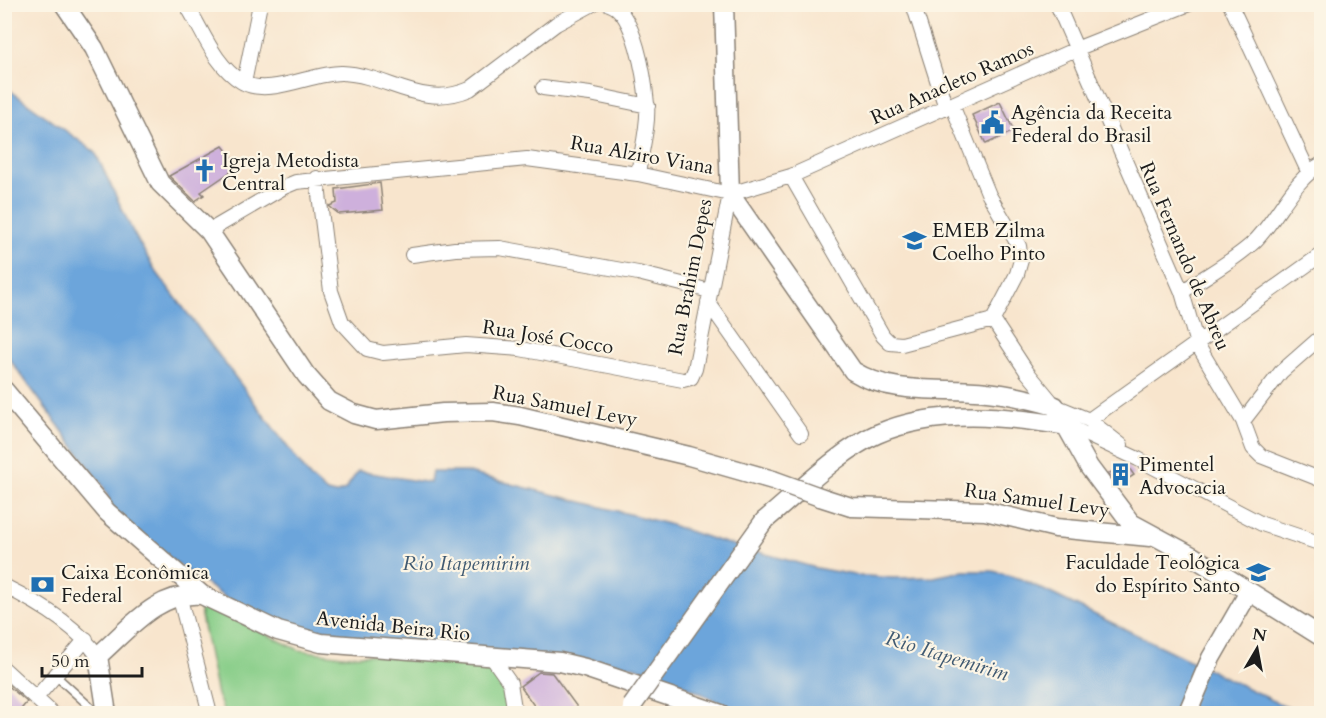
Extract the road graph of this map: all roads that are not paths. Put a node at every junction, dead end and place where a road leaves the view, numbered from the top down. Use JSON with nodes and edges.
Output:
{"nodes":[{"id":1,"x":64,"y":4,"type":"edge"},
{"id":2,"x":186,"y":4,"type":"edge"},
{"id":3,"x":260,"y":4,"type":"edge"},
{"id":4,"x":593,"y":4,"type":"edge"},
{"id":5,"x":609,"y":4,"type":"edge"},
{"id":6,"x":913,"y":4,"type":"edge"},
{"id":7,"x":1057,"y":4,"type":"edge"},
{"id":8,"x":1189,"y":4,"type":"edge"},
{"id":9,"x":1230,"y":4,"type":"edge"},
{"id":10,"x":723,"y":5,"type":"edge"},
{"id":11,"x":1076,"y":49,"type":"junction"},
{"id":12,"x":244,"y":83,"type":"junction"},
{"id":13,"x":543,"y":88,"type":"dead end"},
{"id":14,"x":648,"y":106,"type":"junction"},
{"id":15,"x":949,"y":107,"type":"junction"},
{"id":16,"x":1322,"y":164,"type":"edge"},
{"id":17,"x":1308,"y":171,"type":"junction"},
{"id":18,"x":638,"y":174,"type":"junction"},
{"id":19,"x":791,"y":176,"type":"junction"},
{"id":20,"x":317,"y":178,"type":"junction"},
{"id":21,"x":730,"y":194,"type":"junction"},
{"id":22,"x":208,"y":231,"type":"junction"},
{"id":23,"x":1322,"y":254,"type":"edge"},
{"id":24,"x":412,"y":255,"type":"dead end"},
{"id":25,"x":1182,"y":292,"type":"junction"},
{"id":26,"x":709,"y":296,"type":"junction"},
{"id":27,"x":993,"y":320,"type":"junction"},
{"id":28,"x":1322,"y":336,"type":"edge"},
{"id":29,"x":1197,"y":345,"type":"junction"},
{"id":30,"x":691,"y":378,"type":"joint"},
{"id":31,"x":4,"y":390,"type":"edge"},
{"id":32,"x":1055,"y":406,"type":"junction"},
{"id":33,"x":1089,"y":420,"type":"junction"},
{"id":34,"x":1243,"y":421,"type":"junction"},
{"id":35,"x":1068,"y":426,"type":"junction"},
{"id":36,"x":801,"y":434,"type":"dead end"},
{"id":37,"x":1138,"y":459,"type":"junction"},
{"id":38,"x":1322,"y":470,"type":"edge"},
{"id":39,"x":1307,"y":474,"type":"junction"},
{"id":40,"x":1322,"y":480,"type":"edge"},
{"id":41,"x":1156,"y":538,"type":"junction"},
{"id":42,"x":1322,"y":544,"type":"edge"},
{"id":43,"x":4,"y":586,"type":"edge"},
{"id":44,"x":1249,"y":592,"type":"junction"},
{"id":45,"x":179,"y":595,"type":"junction"},
{"id":46,"x":202,"y":595,"type":"junction"},
{"id":47,"x":1322,"y":638,"type":"edge"},
{"id":48,"x":86,"y":639,"type":"junction"},
{"id":49,"x":98,"y":656,"type":"junction"},
{"id":50,"x":493,"y":659,"type":"junction"},
{"id":51,"x":4,"y":669,"type":"edge"},
{"id":52,"x":55,"y":675,"type":"junction"},
{"id":53,"x":36,"y":698,"type":"junction"},
{"id":54,"x":629,"y":710,"type":"edge"},
{"id":55,"x":53,"y":714,"type":"edge"},
{"id":56,"x":98,"y":714,"type":"edge"},
{"id":57,"x":107,"y":714,"type":"edge"},
{"id":58,"x":210,"y":714,"type":"edge"},
{"id":59,"x":515,"y":714,"type":"edge"},
{"id":60,"x":721,"y":714,"type":"edge"},
{"id":61,"x":1187,"y":714,"type":"edge"}],
"edges":[{"from":1,"to":22,"type":"main road","name":"Rua Samuel Levy"},
{"from":2,"to":12,"type":"street"},
{"from":3,"to":12,"type":"street"},
{"from":4,"to":12,"type":"street"},
{"from":5,"to":14,"type":"street"},
{"from":6,"to":15,"type":"street"},
{"from":7,"to":11,"type":"street","name":"Rua Fernando de Abreu"},
{"from":8,"to":11,"type":"street","name":"Rua Anacleto Ramos"},
{"from":9,"to":17,"type":"street"},
{"from":10,"to":21,"type":"main road","name":"Rua Brahim Depes"},
{"from":11,"to":15,"type":"street","name":"Rua Anacleto Ramos"},
{"from":11,"to":25,"type":"street","name":"Rua Fernando de Abreu"},
{"from":13,"to":14,"type":"street"},
{"from":14,"to":18,"type":"street"},
{"from":15,"to":19,"type":"street","name":"Rua Anacleto Ramos"},
{"from":15,"to":27,"type":"street"},
{"from":16,"to":17,"type":"street"},
{"from":17,"to":25,"type":"street"},
{"from":18,"to":20,"type":"street","name":"Rua Alziro Viana"},
{"from":18,"to":21,"type":"street","name":"Rua Alziro Viana"},
{"from":19,"to":21,"type":"street","name":"Rua Anacleto Ramos"},
{"from":19,"to":27,"type":"street"},
{"from":20,"to":22,"type":"street","name":"Rua Alziro Viana"},
{"from":20,"to":30,"type":"street","name":"Rua José Cocco"},
{"from":21,"to":26,"type":"street","name":"Rua Brahim Depes"},
{"from":21,"to":32,"type":"main road","name":"Rua Alziro Viana"},
{"from":22,"to":41,"type":"main road","name":"Rua Samuel Levy","bridge":true},
{"from":23,"to":29,"type":"street"},
{"from":24,"to":26,"type":"street"},
{"from":25,"to":29,"type":"street","name":"Rua Fernando de Abreu"},
{"from":26,"to":30,"type":"street","name":"Rua Brahim Depes"},
{"from":26,"to":36,"type":"street"},
{"from":27,"to":32,"type":"street"},
{"from":28,"to":34,"type":"street"},
{"from":29,"to":33,"type":"street"},
{"from":29,"to":34,"type":"street","name":"Rua Fernando de Abreu"},
{"from":31,"to":46,"type":"main road","name":"Avenida Beira Rio"},
{"from":32,"to":33,"type":"street"},
{"from":32,"to":35,"type":"main road"},
{"from":33,"to":37,"type":"street"},
{"from":34,"to":39,"type":"street","name":"Rua Fernando de Abreu"},
{"from":35,"to":37,"type":"street"},
{"from":35,"to":41,"type":"main road"},
{"from":35,"to":54,"type":"main road","bridge":true},
{"from":37,"to":42,"type":"street"},
{"from":38,"to":39,"type":"street"},
{"from":39,"to":40,"type":"street","name":"Rua Fernando de Abreu"},
{"from":41,"to":44,"type":"main road"},
{"from":43,"to":48,"type":"street"},
{"from":44,"to":47,"type":"main road"},
{"from":44,"to":61,"type":"main road"},
{"from":45,"to":46,"type":"main road"},
{"from":45,"to":49,"type":"main road"},
{"from":45,"to":58,"type":"street"},
{"from":46,"to":50,"type":"main road","name":"Avenida Beira Rio"},
{"from":48,"to":49,"type":"street"},
{"from":48,"to":52,"type":"street"},
{"from":49,"to":57,"type":"main road"},
{"from":50,"to":59,"type":"street"},
{"from":50,"to":60,"type":"main road","name":"Avenida Beira Rio"},
{"from":51,"to":53,"type":"street"},
{"from":52,"to":53,"type":"street"},
{"from":52,"to":56,"type":"lane"},
{"from":53,"to":55,"type":"street"}]}
